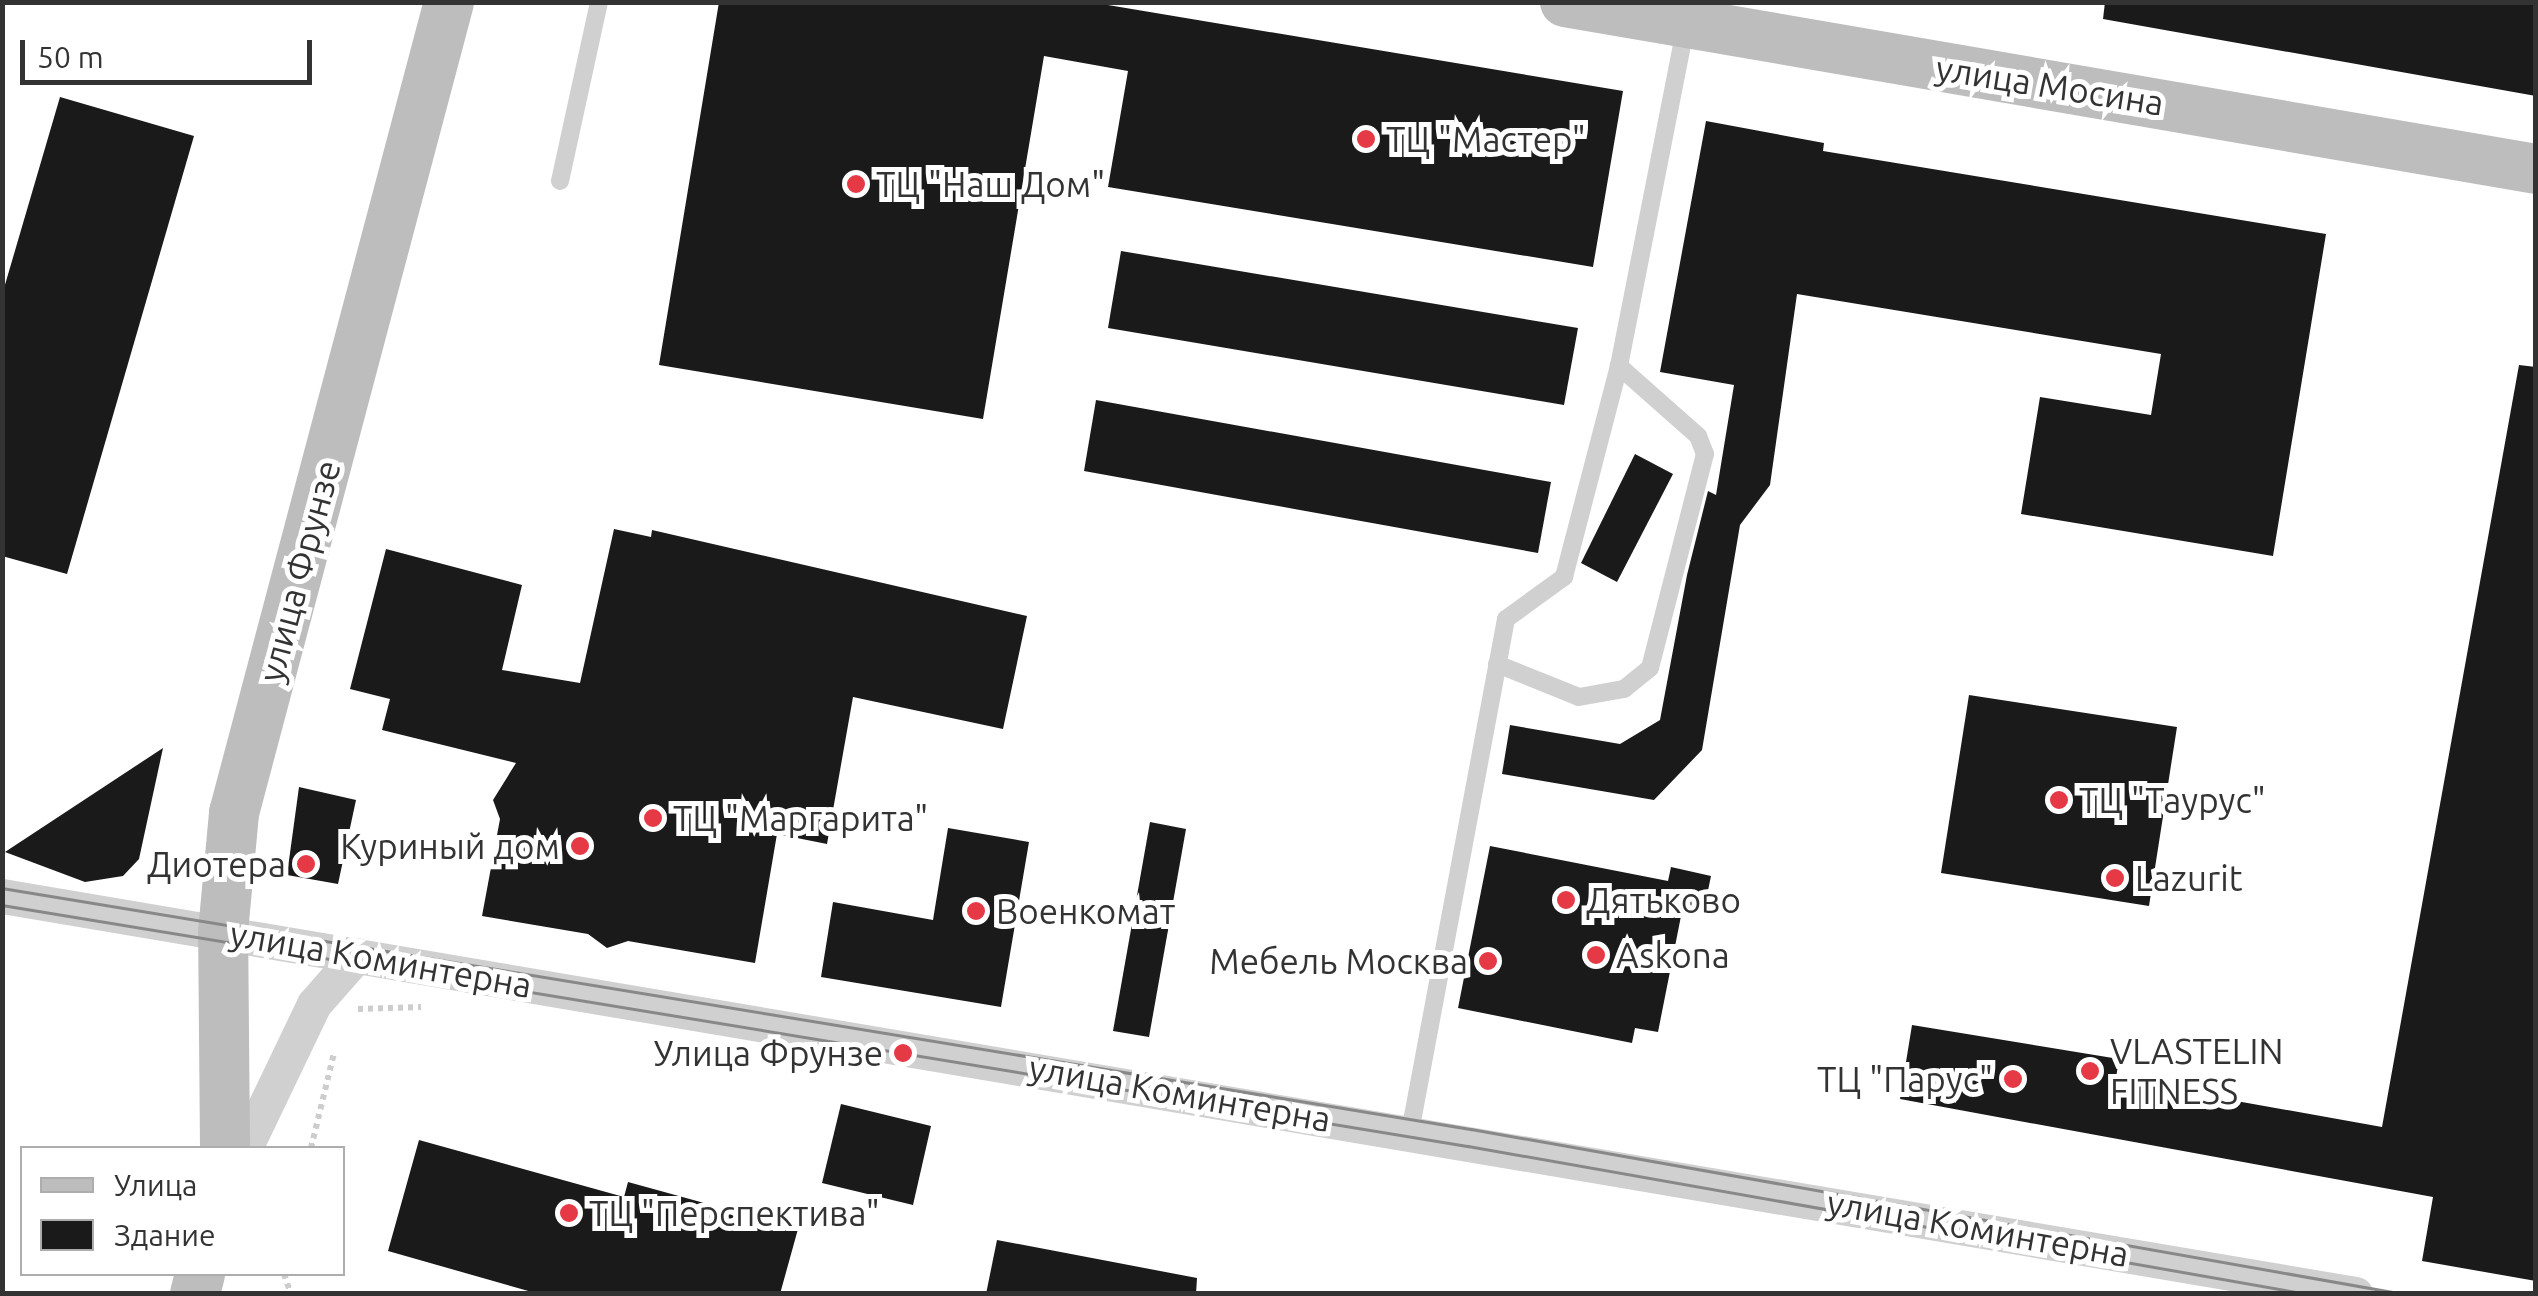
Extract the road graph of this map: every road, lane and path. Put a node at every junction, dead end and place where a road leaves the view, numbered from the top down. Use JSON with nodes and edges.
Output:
{"nodes":[{"id":1,"x":448,"y":2,"type":"edge"},
{"id":2,"x":600,"y":2,"type":"edge"},
{"id":3,"x":1564,"y":2,"type":"edge"},
{"id":4,"x":1686,"y":25,"type":"junction"},
{"id":5,"x":2536,"y":169,"type":"edge"},
{"id":6,"x":560,"y":182,"type":"dead end"},
{"id":7,"x":1619,"y":366,"type":"junction"},
{"id":8,"x":1497,"y":664,"type":"junction"},
{"id":9,"x":2,"y":896,"type":"edge"},
{"id":10,"x":223,"y":932,"type":"junction"},
{"id":11,"x":357,"y":955,"type":"junction"},
{"id":12,"x":438,"y":1006,"type":"dead end"},
{"id":13,"x":345,"y":1010,"type":"dead end"},
{"id":14,"x":336,"y":1044,"type":"dead end"},
{"id":15,"x":1410,"y":1132,"type":"junction"},
{"id":16,"x":225,"y":1146,"type":"edge"},
{"id":17,"x":247,"y":1146,"type":"edge"},
{"id":18,"x":311,"y":1146,"type":"edge"},
{"id":19,"x":2168,"y":1277,"type":"edge"},
{"id":20,"x":2356,"y":1294,"type":"edge"}],
"edges":[{"from":1,"to":10,"type":"street","name":"улица Фрунзе"},
{"from":2,"to":6,"type":"lane"},
{"from":3,"to":4,"type":"street","name":"улица Мосина"},
{"from":4,"to":5,"type":"street","name":"улица Мосина"},
{"from":4,"to":7,"type":"lane"},
{"from":7,"to":8,"type":"lane"},
{"from":7,"to":8,"type":"lane"},
{"from":8,"to":15,"type":"lane"},
{"from":9,"to":10,"type":"street","name":"улица Коминтерна"},
{"from":10,"to":11,"type":"street","name":"улица Коминтерна"},
{"from":10,"to":16,"type":"street","name":"улица Фрунзе"},
{"from":11,"to":15,"type":"street","name":"улица Коминтерна"},
{"from":11,"to":17,"type":"street"},
{"from":12,"to":13,"type":"path"},
{"from":14,"to":18,"type":"path"},
{"from":15,"to":19,"type":"street","name":"улица Коминтерна"},
{"from":19,"to":20,"type":"street","name":"улица Коминтерна"}]}
